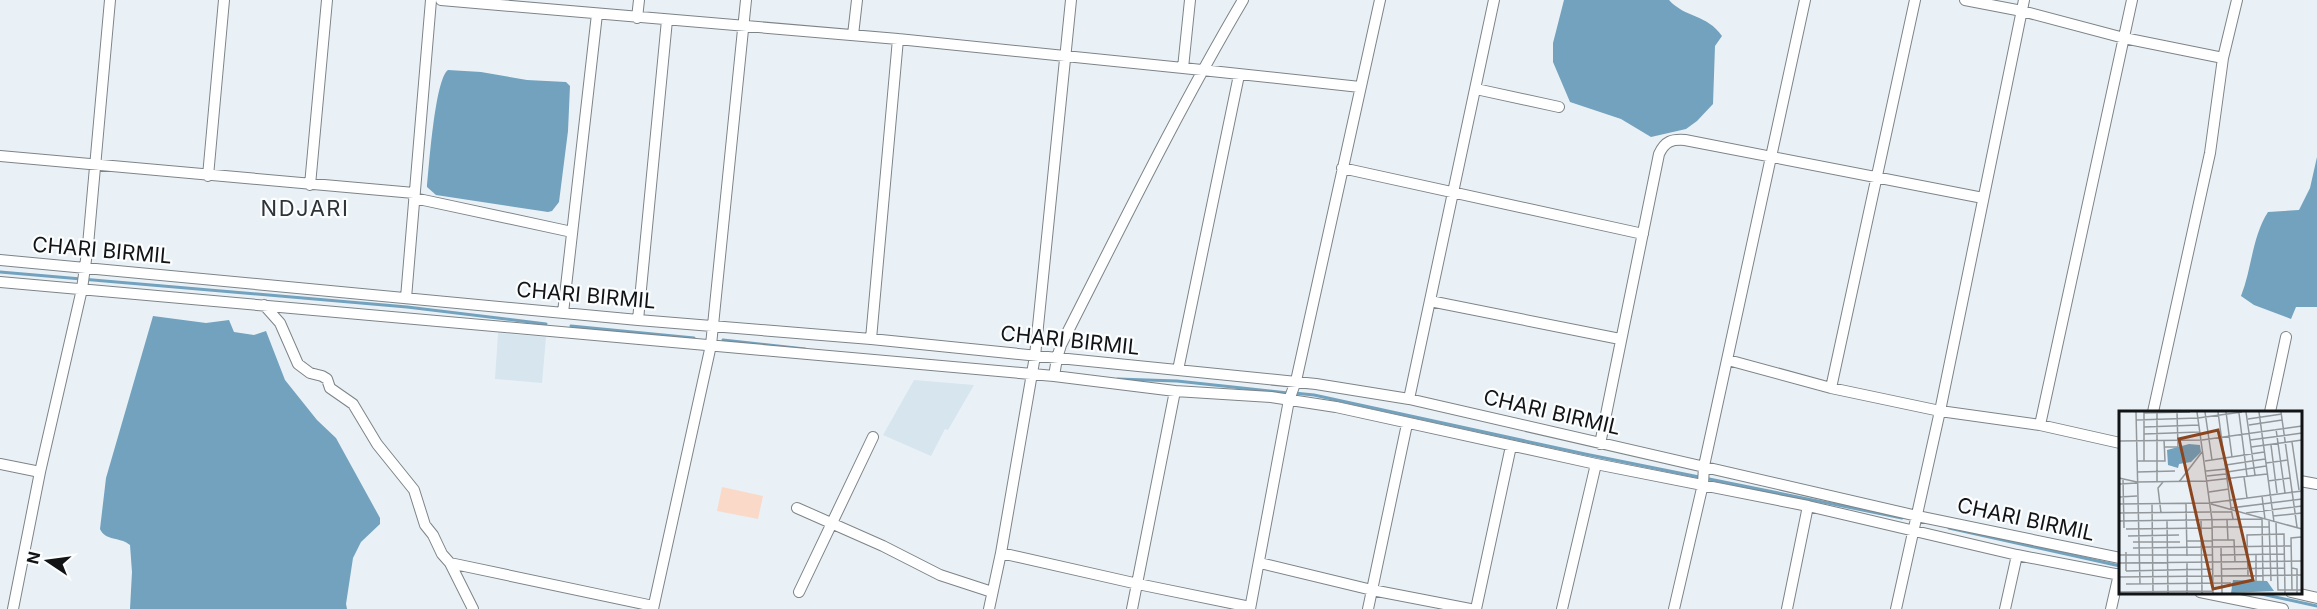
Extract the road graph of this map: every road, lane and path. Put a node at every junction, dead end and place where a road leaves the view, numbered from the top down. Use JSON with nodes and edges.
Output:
{"nodes":[{"id":1,"x":110,"y":0,"type":"edge"},
{"id":2,"x":224,"y":0,"type":"edge"},
{"id":3,"x":327,"y":0,"type":"edge"},
{"id":4,"x":431,"y":0,"type":"edge"},
{"id":5,"x":441,"y":0,"type":"edge"},
{"id":6,"x":639,"y":0,"type":"edge"},
{"id":7,"x":746,"y":0,"type":"edge"},
{"id":8,"x":857,"y":0,"type":"edge"},
{"id":9,"x":1071,"y":0,"type":"edge"},
{"id":10,"x":1190,"y":0,"type":"edge"},
{"id":11,"x":1243,"y":0,"type":"edge"},
{"id":12,"x":1380,"y":0,"type":"edge"},
{"id":13,"x":1494,"y":0,"type":"edge"},
{"id":14,"x":1805,"y":0,"type":"edge"},
{"id":15,"x":1915,"y":0,"type":"edge"},
{"id":16,"x":1965,"y":0,"type":"edge"},
{"id":17,"x":2024,"y":0,"type":"edge"},
{"id":18,"x":2132,"y":0,"type":"edge"},
{"id":19,"x":2237,"y":0,"type":"edge"},
{"id":20,"x":538,"y":4,"type":"edge"},
{"id":21,"x":2022,"y":12,"type":"junction"},
{"id":22,"x":597,"y":14,"type":"junction"},
{"id":23,"x":637,"y":18,"type":"junction"},
{"id":24,"x":667,"y":20,"type":"junction"},
{"id":25,"x":744,"y":26,"type":"junction"},
{"id":26,"x":853,"y":35,"type":"junction"},
{"id":27,"x":2124,"y":38,"type":"junction"},
{"id":28,"x":898,"y":39,"type":"junction"},
{"id":29,"x":1066,"y":56,"type":"junction"},
{"id":30,"x":2223,"y":57,"type":"junction"},
{"id":31,"x":1183,"y":68,"type":"junction"},
{"id":32,"x":1201,"y":71,"type":"junction"},
{"id":33,"x":1239,"y":75,"type":"junction"},
{"id":34,"x":1360,"y":87,"type":"junction"},
{"id":35,"x":1476,"y":89,"type":"junction"},
{"id":36,"x":1559,"y":107,"type":"dead end"},
{"id":37,"x":0,"y":156,"type":"edge"},
{"id":38,"x":1773,"y":156,"type":"junction"},
{"id":39,"x":96,"y":164,"type":"junction"},
{"id":40,"x":1342,"y":168,"type":"junction"},
{"id":41,"x":208,"y":176,"type":"junction"},
{"id":42,"x":1875,"y":176,"type":"junction"},
{"id":43,"x":310,"y":185,"type":"junction"},
{"id":44,"x":1453,"y":192,"type":"junction"},
{"id":45,"x":414,"y":195,"type":"junction"},
{"id":46,"x":1983,"y":198,"type":"junction"},
{"id":47,"x":572,"y":232,"type":"junction"},
{"id":48,"x":1643,"y":234,"type":"junction"},
{"id":49,"x":0,"y":260,"type":"edge"},
{"id":50,"x":84,"y":279,"type":"junction"},
{"id":51,"x":0,"y":282,"type":"edge"},
{"id":52,"x":406,"y":298,"type":"junction"},
{"id":53,"x":1430,"y":301,"type":"junction"},
{"id":54,"x":264,"y":305,"type":"junction"},
{"id":55,"x":563,"y":313,"type":"junction"},
{"id":56,"x":638,"y":320,"type":"junction"},
{"id":57,"x":712,"y":335,"type":"junction"},
{"id":58,"x":2286,"y":337,"type":"dead end"},
{"id":59,"x":871,"y":339,"type":"junction"},
{"id":60,"x":1620,"y":339,"type":"junction"},
{"id":61,"x":1035,"y":356,"type":"junction"},
{"id":62,"x":1057,"y":358,"type":"junction"},
{"id":63,"x":1728,"y":360,"type":"junction"},
{"id":64,"x":1178,"y":370,"type":"junction"},
{"id":65,"x":1032,"y":374,"type":"junction"},
{"id":66,"x":1054,"y":376,"type":"junction"},
{"id":67,"x":1296,"y":381,"type":"junction"},
{"id":68,"x":1831,"y":388,"type":"junction"},
{"id":69,"x":1175,"y":391,"type":"junction"},
{"id":70,"x":1409,"y":399,"type":"junction"},
{"id":71,"x":1289,"y":400,"type":"junction"},
{"id":72,"x":1940,"y":411,"type":"junction"},
{"id":73,"x":2153,"y":411,"type":"edge"},
{"id":74,"x":2270,"y":411,"type":"edge"},
{"id":75,"x":1407,"y":424,"type":"junction"},
{"id":76,"x":2040,"y":425,"type":"junction"},
{"id":77,"x":873,"y":436,"type":"dead end"},
{"id":78,"x":2119,"y":443,"type":"edge"},
{"id":79,"x":1600,"y":444,"type":"junction"},
{"id":80,"x":1511,"y":446,"type":"junction"},
{"id":81,"x":0,"y":464,"type":"edge"},
{"id":82,"x":1596,"y":464,"type":"junction"},
{"id":83,"x":1704,"y":466,"type":"junction"},
{"id":84,"x":40,"y":472,"type":"junction"},
{"id":85,"x":2302,"y":481,"type":"edge"},
{"id":86,"x":1702,"y":484,"type":"junction"},
{"id":87,"x":2317,"y":484,"type":"edge"},
{"id":88,"x":1808,"y":506,"type":"junction"},
{"id":89,"x":797,"y":508,"type":"dead end"},
{"id":90,"x":1917,"y":516,"type":"junction"},
{"id":91,"x":833,"y":523,"type":"junction"},
{"id":92,"x":1914,"y":530,"type":"junction"},
{"id":93,"x":1001,"y":553,"type":"junction"},
{"id":94,"x":2017,"y":555,"type":"junction"},
{"id":95,"x":2119,"y":558,"type":"edge"},
{"id":96,"x":450,"y":563,"type":"junction"},
{"id":97,"x":1260,"y":563,"type":"junction"},
{"id":98,"x":2119,"y":574,"type":"edge"},
{"id":99,"x":2119,"y":578,"type":"edge"},
{"id":100,"x":1138,"y":584,"type":"junction"},
{"id":101,"x":1372,"y":590,"type":"junction"},
{"id":102,"x":799,"y":592,"type":"dead end"},
{"id":103,"x":992,"y":592,"type":"junction"},
{"id":104,"x":2206,"y":594,"type":"edge"},
{"id":105,"x":2300,"y":594,"type":"edge"},
{"id":106,"x":2317,"y":598,"type":"edge"},
{"id":107,"x":2228,"y":600,"type":"edge"},
{"id":108,"x":653,"y":607,"type":"edge"},
{"id":109,"x":1250,"y":608,"type":"edge"},
{"id":110,"x":13,"y":609,"type":"edge"},
{"id":111,"x":473,"y":609,"type":"edge"},
{"id":112,"x":989,"y":609,"type":"edge"},
{"id":113,"x":1132,"y":609,"type":"edge"},
{"id":114,"x":1368,"y":609,"type":"edge"},
{"id":115,"x":1470,"y":609,"type":"edge"},
{"id":116,"x":1476,"y":609,"type":"edge"},
{"id":117,"x":1562,"y":609,"type":"edge"},
{"id":118,"x":1674,"y":609,"type":"edge"},
{"id":119,"x":1786,"y":609,"type":"edge"},
{"id":120,"x":1896,"y":609,"type":"edge"},
{"id":121,"x":2005,"y":609,"type":"edge"},
{"id":122,"x":2111,"y":609,"type":"edge"},
{"id":123,"x":2283,"y":609,"type":"edge"}],
"edges":[{"from":1,"to":39,"type":"street"},
{"from":2,"to":41,"type":"street"},
{"from":3,"to":43,"type":"street"},
{"from":4,"to":45,"type":"street"},
{"from":5,"to":20,"type":"street"},
{"from":6,"to":23,"type":"street"},
{"from":7,"to":25,"type":"street"},
{"from":8,"to":26,"type":"street"},
{"from":9,"to":29,"type":"street"},
{"from":10,"to":31,"type":"street"},
{"from":11,"to":32,"type":"street"},
{"from":12,"to":34,"type":"street"},
{"from":13,"to":35,"type":"street"},
{"from":14,"to":38,"type":"street"},
{"from":15,"to":42,"type":"street"},
{"from":16,"to":21,"type":"street"},
{"from":17,"to":21,"type":"street"},
{"from":18,"to":27,"type":"street"},
{"from":19,"to":30,"type":"street"},
{"from":20,"to":22,"type":"street"},
{"from":21,"to":27,"type":"street"},
{"from":21,"to":46,"type":"street"},
{"from":22,"to":23,"type":"street"},
{"from":22,"to":47,"type":"street"},
{"from":23,"to":24,"type":"street"},
{"from":24,"to":25,"type":"street"},
{"from":24,"to":56,"type":"street"},
{"from":25,"to":26,"type":"street"},
{"from":25,"to":57,"type":"street"},
{"from":26,"to":28,"type":"street"},
{"from":27,"to":30,"type":"street"},
{"from":27,"to":76,"type":"street"},
{"from":28,"to":29,"type":"street"},
{"from":28,"to":59,"type":"street"},
{"from":29,"to":31,"type":"street"},
{"from":29,"to":61,"type":"street"},
{"from":30,"to":73,"type":"street"},
{"from":31,"to":32,"type":"street"},
{"from":32,"to":33,"type":"street"},
{"from":32,"to":62,"type":"street"},
{"from":33,"to":34,"type":"street"},
{"from":33,"to":64,"type":"street"},
{"from":34,"to":40,"type":"street"},
{"from":35,"to":36,"type":"street"},
{"from":35,"to":44,"type":"street"},
{"from":37,"to":39,"type":"street"},
{"from":38,"to":42,"type":"street"},
{"from":38,"to":48,"type":"street"},
{"from":38,"to":63,"type":"street"},
{"from":39,"to":41,"type":"street"},
{"from":39,"to":50,"type":"street"},
{"from":40,"to":44,"type":"street"},
{"from":40,"to":67,"type":"street"},
{"from":41,"to":43,"type":"street"},
{"from":42,"to":46,"type":"street"},
{"from":42,"to":68,"type":"street"},
{"from":43,"to":45,"type":"street"},
{"from":44,"to":48,"type":"street"},
{"from":44,"to":53,"type":"street"},
{"from":45,"to":47,"type":"street"},
{"from":45,"to":52,"type":"street"},
{"from":46,"to":72,"type":"street"},
{"from":47,"to":55,"type":"street"},
{"from":48,"to":60,"type":"street"},
{"from":49,"to":50,"type":"street","name":"CHARI BIRMIL"},
{"from":50,"to":51,"type":"street","name":"CHARI BIRMIL"},
{"from":50,"to":52,"type":"street","name":"CHARI BIRMIL"},
{"from":50,"to":54,"type":"street","name":"CHARI BIRMIL"},
{"from":50,"to":84,"type":"street"},
{"from":52,"to":55,"type":"street","name":"CHARI BIRMIL"},
{"from":53,"to":60,"type":"street"},
{"from":53,"to":70,"type":"street"},
{"from":54,"to":57,"type":"street","name":"CHARI BIRMIL"},
{"from":54,"to":96,"type":"street"},
{"from":55,"to":56,"type":"street","name":"CHARI BIRMIL"},
{"from":56,"to":57,"type":"street","name":"CHARI BIRMIL"},
{"from":57,"to":59,"type":"street","name":"CHARI BIRMIL"},
{"from":57,"to":65,"type":"street","name":"CHARI BIRMIL"},
{"from":57,"to":108,"type":"street"},
{"from":58,"to":74,"type":"street"},
{"from":59,"to":61,"type":"street","name":"CHARI BIRMIL"},
{"from":60,"to":79,"type":"street"},
{"from":61,"to":62,"type":"street","name":"CHARI BIRMIL"},
{"from":61,"to":65,"type":"street"},
{"from":62,"to":64,"type":"street","name":"CHARI BIRMIL"},
{"from":62,"to":66,"type":"street"},
{"from":63,"to":68,"type":"street"},
{"from":63,"to":83,"type":"street"},
{"from":64,"to":67,"type":"street","name":"CHARI BIRMIL"},
{"from":65,"to":66,"type":"street","name":"CHARI BIRMIL"},
{"from":65,"to":93,"type":"street"},
{"from":66,"to":69,"type":"street","name":"CHARI BIRMIL"},
{"from":67,"to":70,"type":"street","name":"CHARI BIRMIL"},
{"from":67,"to":71,"type":"street"},
{"from":68,"to":72,"type":"street"},
{"from":69,"to":71,"type":"street","name":"CHARI BIRMIL"},
{"from":69,"to":100,"type":"street"},
{"from":70,"to":79,"type":"street","name":"CHARI BIRMIL"},
{"from":71,"to":75,"type":"street","name":"CHARI BIRMIL"},
{"from":71,"to":97,"type":"street"},
{"from":72,"to":76,"type":"street"},
{"from":72,"to":90,"type":"street"},
{"from":75,"to":80,"type":"street","name":"CHARI BIRMIL"},
{"from":75,"to":101,"type":"street"},
{"from":76,"to":78,"type":"street"},
{"from":77,"to":91,"type":"street"},
{"from":79,"to":83,"type":"street","name":"CHARI BIRMIL"},
{"from":80,"to":82,"type":"street","name":"CHARI BIRMIL"},
{"from":80,"to":116,"type":"street"},
{"from":81,"to":84,"type":"street"},
{"from":82,"to":86,"type":"street","name":"CHARI BIRMIL"},
{"from":82,"to":117,"type":"street"},
{"from":83,"to":86,"type":"street"},
{"from":83,"to":90,"type":"street","name":"CHARI BIRMIL"},
{"from":84,"to":110,"type":"street"},
{"from":85,"to":87,"type":"street"},
{"from":86,"to":88,"type":"street","name":"CHARI BIRMIL"},
{"from":86,"to":118,"type":"street"},
{"from":88,"to":92,"type":"street","name":"CHARI BIRMIL"},
{"from":88,"to":119,"type":"street"},
{"from":89,"to":91,"type":"street"},
{"from":90,"to":92,"type":"street"},
{"from":90,"to":95,"type":"street","name":"CHARI BIRMIL"},
{"from":91,"to":102,"type":"street"},
{"from":91,"to":103,"type":"street"},
{"from":92,"to":94,"type":"street","name":"CHARI BIRMIL"},
{"from":92,"to":120,"type":"street"},
{"from":93,"to":100,"type":"street"},
{"from":93,"to":103,"type":"street"},
{"from":94,"to":98,"type":"street","name":"CHARI BIRMIL"},
{"from":94,"to":121,"type":"street"},
{"from":96,"to":108,"type":"street"},
{"from":96,"to":111,"type":"street"},
{"from":97,"to":101,"type":"street"},
{"from":97,"to":109,"type":"street"},
{"from":99,"to":122,"type":"street"},
{"from":100,"to":109,"type":"street"},
{"from":100,"to":113,"type":"street"},
{"from":101,"to":114,"type":"street"},
{"from":101,"to":115,"type":"street"},
{"from":103,"to":112,"type":"street"},
{"from":104,"to":107,"type":"street"},
{"from":105,"to":106,"type":"street"},
{"from":107,"to":123,"type":"street"}]}
